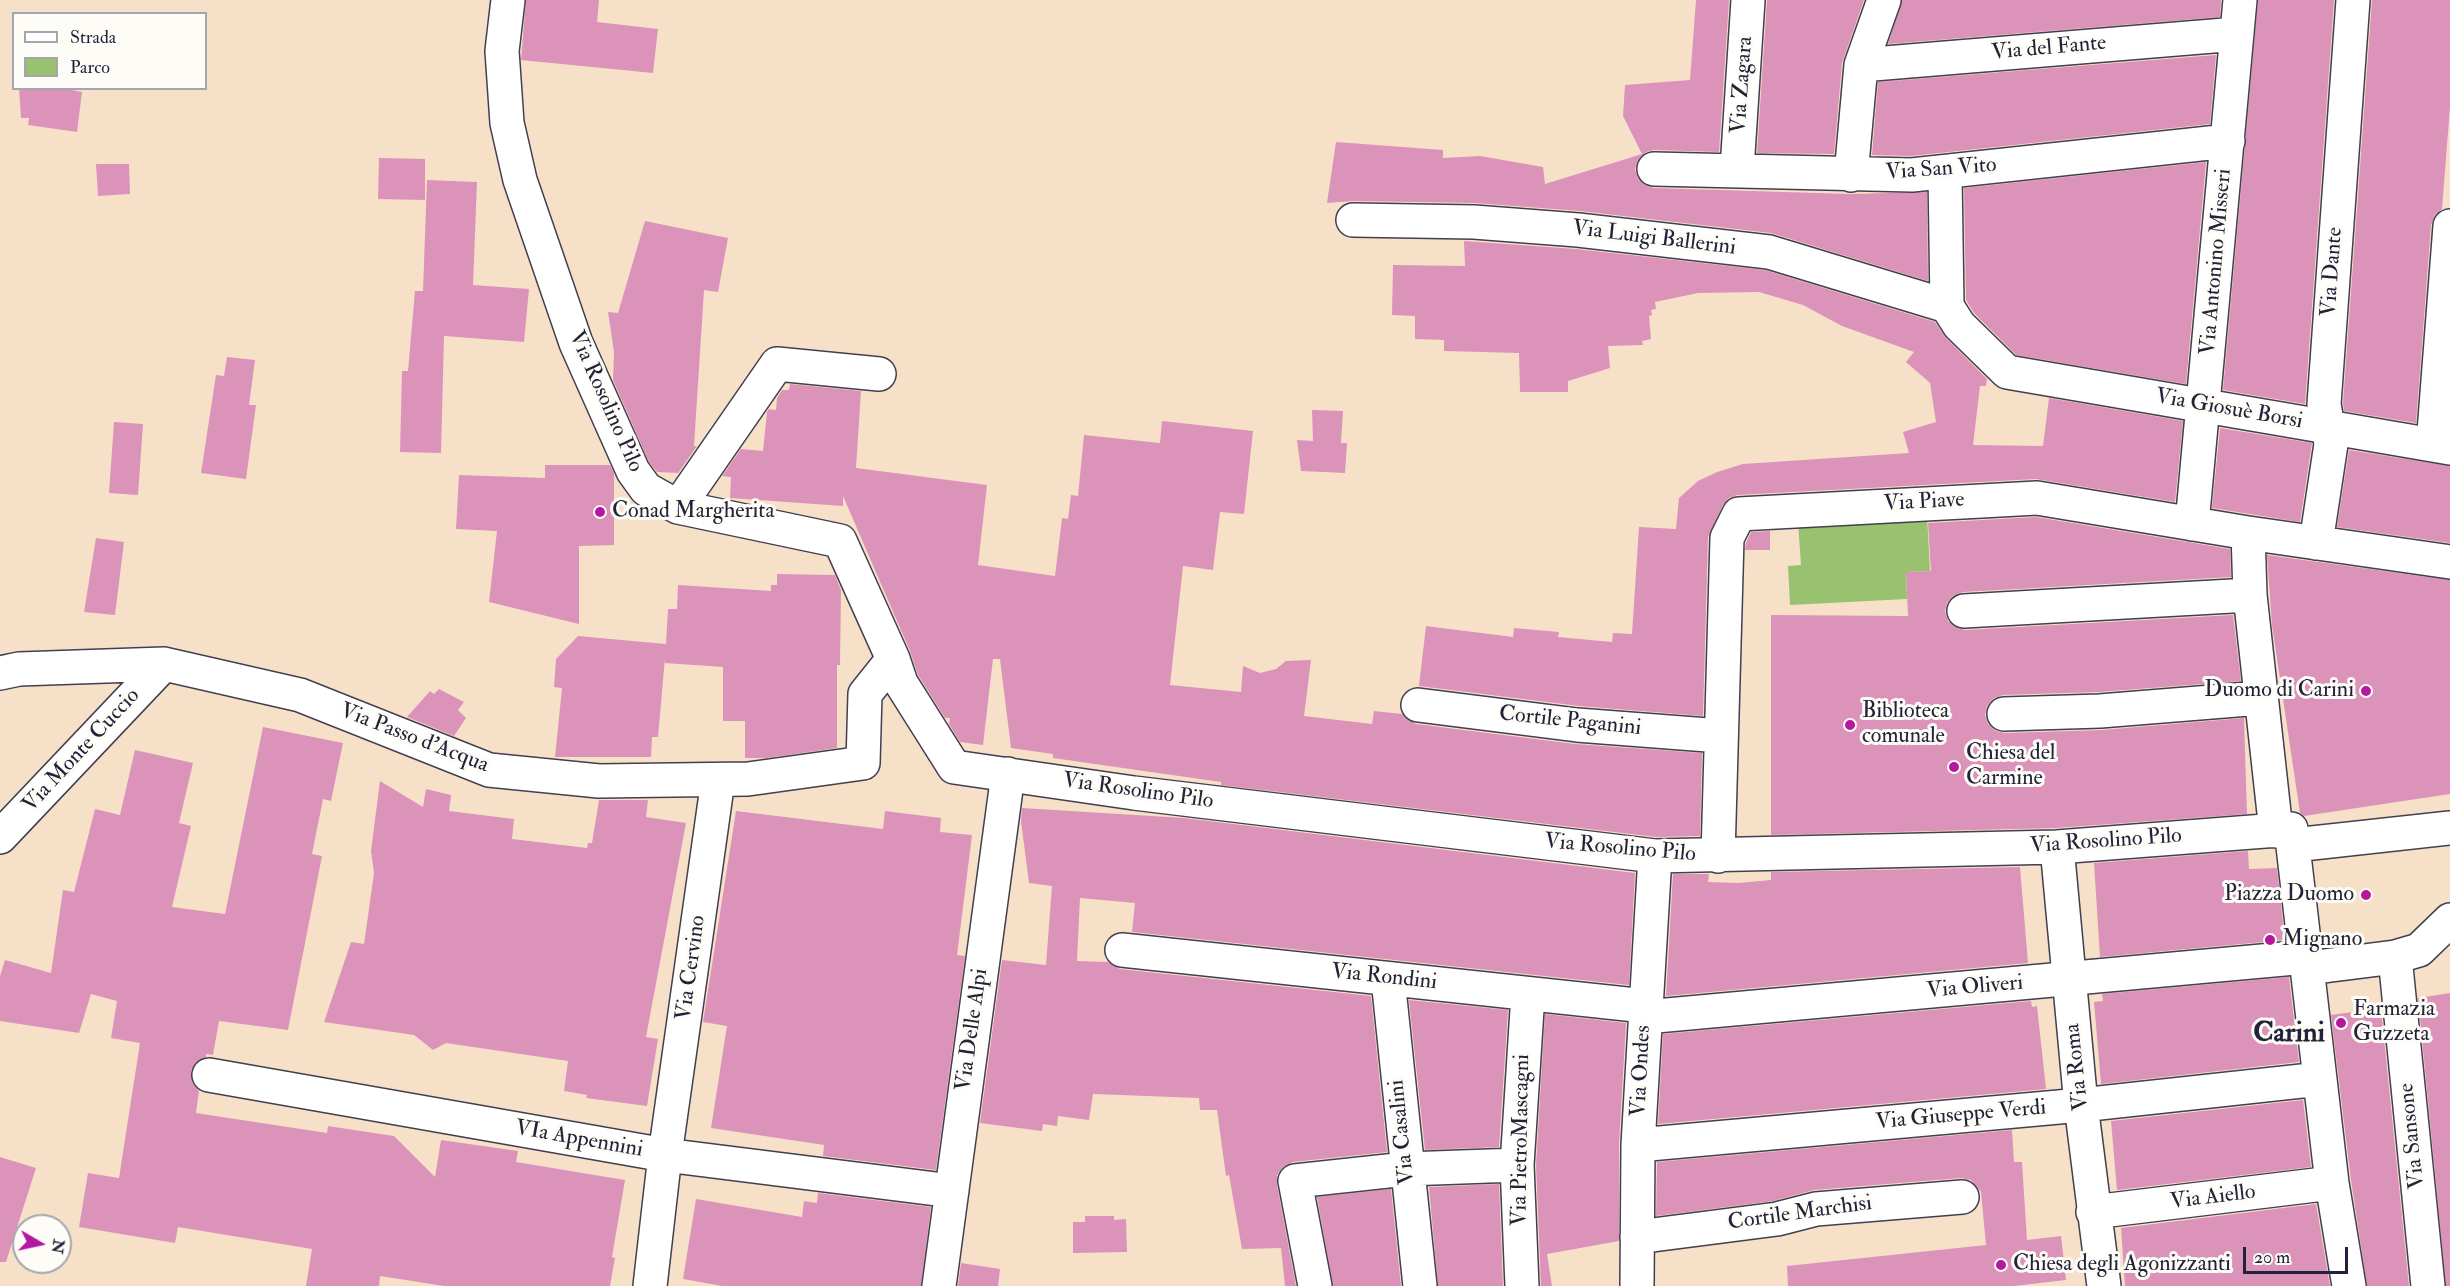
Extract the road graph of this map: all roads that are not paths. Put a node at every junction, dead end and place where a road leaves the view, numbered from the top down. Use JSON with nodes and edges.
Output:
{"nodes":[{"id":1,"x":508,"y":0,"type":"edge"},
{"id":2,"x":1748,"y":0,"type":"edge"},
{"id":3,"x":1884,"y":0,"type":"edge"},
{"id":4,"x":2240,"y":0,"type":"edge"},
{"id":5,"x":2353,"y":0,"type":"edge"},
{"id":6,"x":2237,"y":34,"type":"junction"},
{"id":7,"x":1861,"y":65,"type":"junction"},
{"id":8,"x":2228,"y":141,"type":"junction"},
{"id":9,"x":1654,"y":169,"type":"dead end"},
{"id":10,"x":1737,"y":170,"type":"junction"},
{"id":11,"x":1945,"y":173,"type":"junction"},
{"id":12,"x":1851,"y":175,"type":"junction"},
{"id":13,"x":1353,"y":220,"type":"dead end"},
{"id":14,"x":2450,"y":226,"type":"edge"},
{"id":15,"x":1947,"y":306,"type":"junction"},
{"id":16,"x":879,"y":374,"type":"dead end"},
{"id":17,"x":2204,"y":405,"type":"junction"},
{"id":18,"x":2327,"y":426,"type":"junction"},
{"id":19,"x":2441,"y":446,"type":"edge"},
{"id":20,"x":678,"y":507,"type":"junction"},
{"id":21,"x":2192,"y":524,"type":"junction"},
{"id":22,"x":2248,"y":533,"type":"junction"},
{"id":23,"x":2316,"y":543,"type":"junction"},
{"id":24,"x":2450,"y":562,"type":"edge"},
{"id":25,"x":2250,"y":595,"type":"junction"},
{"id":26,"x":1964,"y":611,"type":"dead end"},
{"id":27,"x":893,"y":659,"type":"junction"},
{"id":28,"x":164,"y":664,"type":"junction"},
{"id":29,"x":0,"y":673,"type":"edge"},
{"id":30,"x":2261,"y":698,"type":"junction"},
{"id":31,"x":1418,"y":705,"type":"dead end"},
{"id":32,"x":2004,"y":714,"type":"dead end"},
{"id":33,"x":1721,"y":736,"type":"junction"},
{"id":34,"x":1008,"y":774,"type":"junction"},
{"id":35,"x":718,"y":780,"type":"junction"},
{"id":36,"x":2450,"y":828,"type":"edge"},
{"id":37,"x":2287,"y":835,"type":"junction"},
{"id":38,"x":0,"y":837,"type":"edge"},
{"id":39,"x":2056,"y":847,"type":"junction"},
{"id":40,"x":1655,"y":856,"type":"junction"},
{"id":41,"x":1718,"y":856,"type":"junction"},
{"id":42,"x":2449,"y":927,"type":"edge"},
{"id":43,"x":1122,"y":950,"type":"dead end"},
{"id":44,"x":2397,"y":971,"type":"junction"},
{"id":45,"x":2308,"y":974,"type":"junction"},
{"id":46,"x":1388,"y":979,"type":"junction"},
{"id":47,"x":2068,"y":979,"type":"junction"},
{"id":48,"x":1528,"y":994,"type":"junction"},
{"id":49,"x":1645,"y":1012,"type":"junction"},
{"id":50,"x":209,"y":1075,"type":"dead end"},
{"id":51,"x":2320,"y":1079,"type":"junction"},
{"id":52,"x":2081,"y":1105,"type":"junction"},
{"id":53,"x":1638,"y":1145,"type":"junction"},
{"id":54,"x":665,"y":1155,"type":"junction"},
{"id":55,"x":1516,"y":1165,"type":"junction"},
{"id":56,"x":1406,"y":1169,"type":"junction"},
{"id":57,"x":2332,"y":1183,"type":"junction"},
{"id":58,"x":952,"y":1191,"type":"junction"},
{"id":59,"x":1962,"y":1197,"type":"dead end"},
{"id":60,"x":2093,"y":1212,"type":"junction"},
{"id":61,"x":1637,"y":1237,"type":"junction"},
{"id":62,"x":2437,"y":1251,"type":"edge"},
{"id":63,"x":650,"y":1286,"type":"edge"},
{"id":64,"x":939,"y":1286,"type":"edge"},
{"id":65,"x":1315,"y":1286,"type":"edge"},
{"id":66,"x":1420,"y":1286,"type":"edge"},
{"id":67,"x":1522,"y":1286,"type":"edge"},
{"id":68,"x":1637,"y":1286,"type":"edge"},
{"id":69,"x":2104,"y":1286,"type":"edge"},
{"id":70,"x":2349,"y":1286,"type":"edge"},
{"id":71,"x":2428,"y":1286,"type":"edge"}],
"edges":[{"from":1,"to":20,"type":"street","name":"Via Rosolino Pilo"},
{"from":2,"to":10,"type":"street","name":"Via Zagara"},
{"from":3,"to":7,"type":"street"},
{"from":4,"to":6,"type":"street","name":"Via Antonino Misseri"},
{"from":5,"to":18,"type":"street","name":"Via Dante"},
{"from":6,"to":7,"type":"street","name":"Via del Fante"},
{"from":6,"to":8,"type":"street","name":"Via Antonino Misseri"},
{"from":7,"to":12,"type":"street"},
{"from":8,"to":11,"type":"street","name":"Via San Vito"},
{"from":8,"to":17,"type":"street","name":"Via Antonino Misseri"},
{"from":9,"to":10,"type":"street","name":"Via San Vito"},
{"from":10,"to":12,"type":"street","name":"Via San Vito"},
{"from":11,"to":12,"type":"street","name":"Via San Vito"},
{"from":11,"to":15,"type":"street"},
{"from":13,"to":15,"type":"street","name":"Via Luigi Ballerini"},
{"from":14,"to":19,"type":"street"},
{"from":15,"to":17,"type":"street","name":"Via Giosuè Borsi"},
{"from":16,"to":20,"type":"street"},
{"from":17,"to":18,"type":"street","name":"Via Giosuè Borsi"},
{"from":17,"to":21,"type":"street","name":"Via Antonino Misseri"},
{"from":18,"to":19,"type":"street","name":"Via Giosuè Borsi"},
{"from":18,"to":23,"type":"street","name":"Via Dante"},
{"from":20,"to":27,"type":"street","name":"Via Rosolino Pilo"},
{"from":21,"to":22,"type":"street","name":"Via Piave"},
{"from":21,"to":33,"type":"street","name":"Via Piave"},
{"from":22,"to":23,"type":"street","name":"Via Piave"},
{"from":22,"to":25,"type":"street"},
{"from":23,"to":24,"type":"street","name":"Via Piave"},
{"from":25,"to":26,"type":"street"},
{"from":25,"to":30,"type":"street"},
{"from":27,"to":34,"type":"street","name":"Via Rosolino Pilo"},
{"from":27,"to":35,"type":"street","name":"Via Passo d'Acqua"},
{"from":28,"to":29,"type":"street","name":"Via Passo d'Acqua"},
{"from":28,"to":35,"type":"street","name":"Via Passo d'Acqua"},
{"from":28,"to":38,"type":"street","name":"Via Monte Cuccio"},
{"from":30,"to":32,"type":"street"},
{"from":30,"to":37,"type":"street"},
{"from":31,"to":33,"type":"street","name":"Cortile Paganini"},
{"from":33,"to":41,"type":"street","name":"Via Piave"},
{"from":34,"to":40,"type":"street","name":"Via Rosolino Pilo"},
{"from":34,"to":58,"type":"street","name":"Via Delle Alpi"},
{"from":35,"to":54,"type":"street","name":"Via Cervino"},
{"from":36,"to":37,"type":"street","name":"Via Rosolino Pilo"},
{"from":37,"to":39,"type":"street","name":"Via Rosolino Pilo"},
{"from":37,"to":45,"type":"street"},
{"from":39,"to":41,"type":"street","name":"Via Rosolino Pilo"},
{"from":39,"to":47,"type":"street","name":"Via Roma"},
{"from":40,"to":41,"type":"street","name":"Via Rosolino Pilo"},
{"from":40,"to":49,"type":"street","name":"Via Ondes"},
{"from":42,"to":44,"type":"street"},
{"from":43,"to":46,"type":"street","name":"Via Rondini"},
{"from":44,"to":45,"type":"street"},
{"from":44,"to":62,"type":"street","name":"Via Sansone"},
{"from":45,"to":47,"type":"street","name":"Via Oliveri"},
{"from":45,"to":51,"type":"street"},
{"from":46,"to":48,"type":"street","name":"Via Rondini"},
{"from":46,"to":56,"type":"street","name":"Via Casalini"},
{"from":47,"to":49,"type":"street","name":"Via Oliveri"},
{"from":47,"to":52,"type":"street","name":"Via Roma"},
{"from":48,"to":49,"type":"street","name":"Via Rondini"},
{"from":48,"to":55,"type":"street","name":"Via PietroMascagni"},
{"from":49,"to":53,"type":"street","name":"Via Ondes"},
{"from":50,"to":54,"type":"street","name":"VIa Appennini"},
{"from":51,"to":52,"type":"street","name":"Via Giuseppe Verdi"},
{"from":51,"to":57,"type":"street"},
{"from":52,"to":53,"type":"street","name":"Via Giuseppe Verdi"},
{"from":52,"to":60,"type":"street","name":"Via Roma"},
{"from":53,"to":61,"type":"street","name":"Via Ondes"},
{"from":54,"to":58,"type":"street","name":"VIa Appennini"},
{"from":54,"to":63,"type":"street","name":"Via Cervino"},
{"from":55,"to":56,"type":"street"},
{"from":55,"to":67,"type":"street","name":"Via PietroMascagni"},
{"from":56,"to":65,"type":"street"},
{"from":56,"to":66,"type":"street","name":"Via Casalini"},
{"from":57,"to":60,"type":"street","name":"Via Aiello"},
{"from":57,"to":70,"type":"street"},
{"from":58,"to":64,"type":"street","name":"Via Delle Alpi"},
{"from":59,"to":61,"type":"street","name":"Cortile Marchisi"},
{"from":60,"to":69,"type":"street","name":"Via Roma"},
{"from":61,"to":68,"type":"street","name":"Via Ondes"},
{"from":62,"to":71,"type":"street","name":"Via Sansone"}]}
